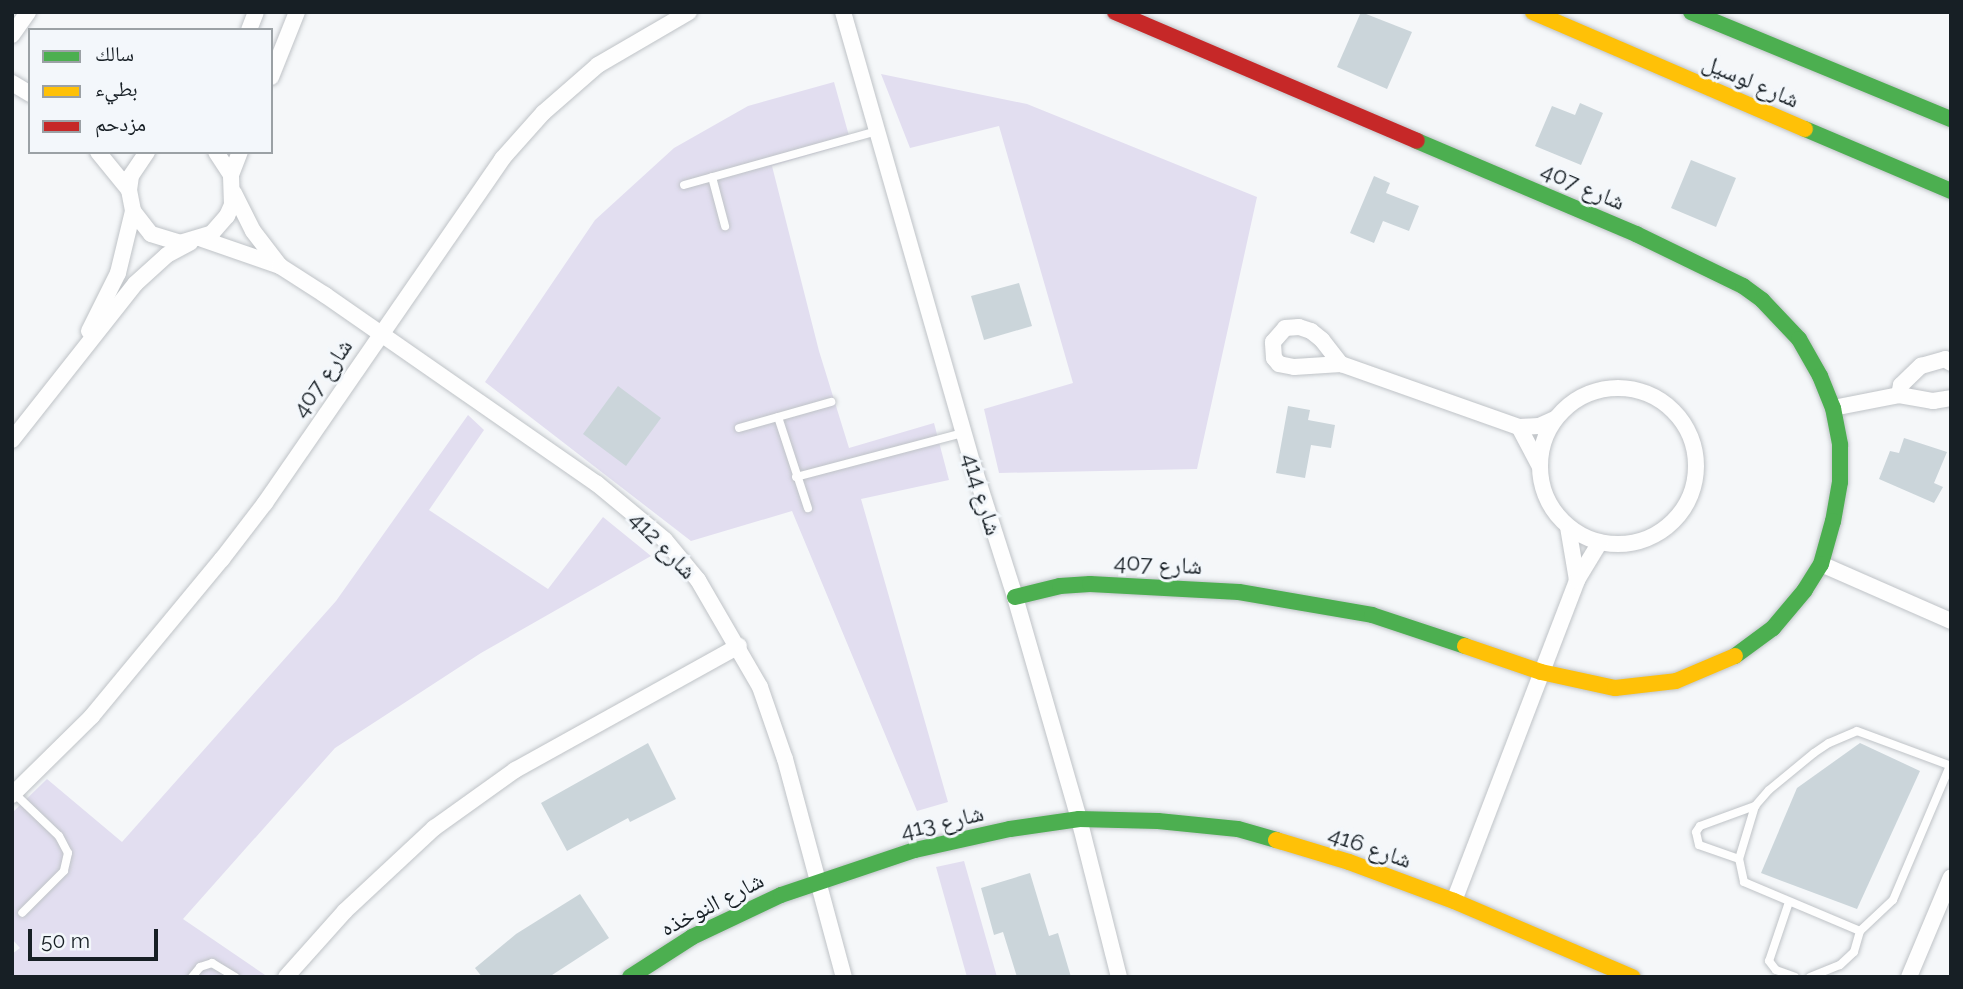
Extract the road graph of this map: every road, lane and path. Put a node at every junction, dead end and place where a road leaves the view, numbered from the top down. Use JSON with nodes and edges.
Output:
{"nodes":[{"id":1,"x":28,"y":12,"type":"edge"},
{"id":2,"x":298,"y":12,"type":"edge"},
{"id":3,"x":689,"y":12,"type":"edge"},
{"id":4,"x":843,"y":12,"type":"edge"},
{"id":5,"x":1115,"y":12,"type":"edge"},
{"id":6,"x":1533,"y":12,"type":"edge"},
{"id":7,"x":1690,"y":12,"type":"edge"},
{"id":8,"x":12,"y":35,"type":"edge"},
{"id":9,"x":273,"y":72,"type":"edge"},
{"id":10,"x":12,"y":83,"type":"edge"},
{"id":11,"x":28,"y":93,"type":"edge"},
{"id":12,"x":1951,"y":119,"type":"edge"},
{"id":13,"x":877,"y":131,"type":"junction"},
{"id":14,"x":100,"y":154,"type":"edge"},
{"id":15,"x":144,"y":154,"type":"edge"},
{"id":16,"x":217,"y":154,"type":"edge"},
{"id":17,"x":239,"y":154,"type":"edge"},
{"id":18,"x":231,"y":175,"type":"junction"},
{"id":19,"x":712,"y":177,"type":"junction"},
{"id":20,"x":684,"y":185,"type":"dead end"},
{"id":21,"x":1949,"y":189,"type":"edge"},
{"id":22,"x":129,"y":190,"type":"junction"},
{"id":23,"x":234,"y":193,"type":"junction"},
{"id":24,"x":133,"y":211,"type":"junction"},
{"id":25,"x":725,"y":226,"type":"dead end"},
{"id":26,"x":196,"y":241,"type":"junction"},
{"id":27,"x":280,"y":266,"type":"junction"},
{"id":28,"x":380,"y":333,"type":"junction"},
{"id":29,"x":1951,"y":363,"type":"edge"},
{"id":30,"x":1341,"y":364,"type":"dead end"},
{"id":31,"x":69,"y":366,"type":"junction"},
{"id":32,"x":1899,"y":394,"type":"junction"},
{"id":33,"x":1951,"y":398,"type":"edge"},
{"id":34,"x":831,"y":402,"type":"dead end"},
{"id":35,"x":1833,"y":408,"type":"junction"},
{"id":36,"x":778,"y":417,"type":"junction"},
{"id":37,"x":1556,"y":418,"type":"junction"},
{"id":38,"x":1519,"y":427,"type":"junction"},
{"id":39,"x":739,"y":428,"type":"dead end"},
{"id":40,"x":963,"y":433,"type":"junction"},
{"id":41,"x":12,"y":440,"type":"edge"},
{"id":42,"x":1539,"y":466,"type":"junction"},
{"id":43,"x":796,"y":477,"type":"junction"},
{"id":44,"x":808,"y":508,"type":"dead end"},
{"id":45,"x":1568,"y":527,"type":"junction"},
{"id":46,"x":1600,"y":542,"type":"junction"},
{"id":47,"x":1821,"y":564,"type":"junction"},
{"id":48,"x":1577,"y":580,"type":"junction"},
{"id":49,"x":1015,"y":597,"type":"junction"},
{"id":50,"x":1951,"y":621,"type":"edge"},
{"id":51,"x":739,"y":646,"type":"junction"},
{"id":52,"x":1541,"y":672,"type":"junction"},
{"id":53,"x":1950,"y":766,"type":"edge"},
{"id":54,"x":13,"y":794,"type":"edge"},
{"id":55,"x":1755,"y":806,"type":"junction"},
{"id":56,"x":1079,"y":819,"type":"junction"},
{"id":57,"x":1739,"y":859,"type":"junction"},
{"id":58,"x":1951,"y":877,"type":"edge"},
{"id":59,"x":819,"y":881,"type":"junction"},
{"id":60,"x":1454,"y":901,"type":"junction"},
{"id":61,"x":1789,"y":902,"type":"junction"},
{"id":62,"x":22,"y":913,"type":"dead end"},
{"id":63,"x":1860,"y":931,"type":"junction"},
{"id":64,"x":192,"y":977,"type":"edge"},
{"id":65,"x":236,"y":977,"type":"edge"},
{"id":66,"x":286,"y":977,"type":"edge"},
{"id":67,"x":630,"y":977,"type":"edge"},
{"id":68,"x":844,"y":977,"type":"edge"},
{"id":69,"x":1119,"y":977,"type":"edge"},
{"id":70,"x":1632,"y":977,"type":"edge"},
{"id":71,"x":1795,"y":977,"type":"edge"},
{"id":72,"x":1810,"y":977,"type":"edge"},
{"id":73,"x":1909,"y":977,"type":"edge"}],
"edges":[{"from":1,"to":8,"type":"street"},
{"from":2,"to":9,"type":"street"},
{"from":3,"to":28,"type":"street","name":"شارع 407"},
{"from":4,"to":13,"type":"street","name":"شارع 414"},
{"from":5,"to":35,"type":"street","name":"شارع 407"},
{"from":6,"to":21,"type":"street","name":"شارع لوسيل"},
{"from":7,"to":12,"type":"street","name":"شارع لوسيل"},
{"from":10,"to":11,"type":"street"},
{"from":13,"to":19,"type":"lane"},
{"from":13,"to":40,"type":"street","name":"شارع 414"},
{"from":14,"to":22,"type":"street"},
{"from":15,"to":22,"type":"street"},
{"from":16,"to":18,"type":"street"},
{"from":17,"to":18,"type":"street"},
{"from":18,"to":23,"type":"street","name":"شارع 412"},
{"from":19,"to":20,"type":"lane"},
{"from":19,"to":25,"type":"lane"},
{"from":22,"to":24,"type":"street"},
{"from":23,"to":26,"type":"street"},
{"from":23,"to":27,"type":"street","name":"شارع 412"},
{"from":24,"to":26,"type":"street","name":"شارع 412"},
{"from":24,"to":31,"type":"street"},
{"from":26,"to":27,"type":"street","name":"شارع 412"},
{"from":26,"to":31,"type":"street"},
{"from":27,"to":28,"type":"street","name":"شارع 412"},
{"from":28,"to":51,"type":"street","name":"شارع 412"},
{"from":28,"to":54,"type":"street","name":"شارع 407"},
{"from":29,"to":32,"type":"street"},
{"from":30,"to":38,"type":"street"},
{"from":31,"to":41,"type":"street"},
{"from":32,"to":33,"type":"street"},
{"from":32,"to":35,"type":"street"},
{"from":34,"to":36,"type":"lane"},
{"from":35,"to":47,"type":"street","name":"شارع 407"},
{"from":36,"to":39,"type":"lane"},
{"from":36,"to":43,"type":"lane"},
{"from":37,"to":38,"type":"street"},
{"from":37,"to":42,"type":"street"},
{"from":37,"to":46,"type":"street"},
{"from":38,"to":42,"type":"street"},
{"from":40,"to":43,"type":"lane"},
{"from":40,"to":49,"type":"street","name":"شارع 414"},
{"from":42,"to":45,"type":"street"},
{"from":43,"to":44,"type":"lane"},
{"from":45,"to":46,"type":"street"},
{"from":45,"to":48,"type":"street"},
{"from":46,"to":48,"type":"street"},
{"from":47,"to":50,"type":"street"},
{"from":47,"to":52,"type":"street","name":"شارع 407"},
{"from":48,"to":52,"type":"street"},
{"from":49,"to":52,"type":"street","name":"شارع 407"},
{"from":49,"to":56,"type":"street","name":"شارع 414"},
{"from":51,"to":59,"type":"street","name":"شارع 412"},
{"from":51,"to":66,"type":"street"},
{"from":52,"to":60,"type":"street"},
{"from":53,"to":55,"type":"lane"},
{"from":53,"to":63,"type":"lane"},
{"from":54,"to":62,"type":"lane"},
{"from":55,"to":57,"type":"lane"},
{"from":55,"to":57,"type":"lane"},
{"from":56,"to":59,"type":"street","name":"شارع 413"},
{"from":56,"to":60,"type":"street","name":"شارع 416"},
{"from":56,"to":69,"type":"street","name":"شارع 414"},
{"from":57,"to":61,"type":"lane"},
{"from":58,"to":73,"type":"street"},
{"from":59,"to":67,"type":"street","name":"شارع النوخذه"},
{"from":59,"to":68,"type":"street","name":"شارع 412"},
{"from":60,"to":70,"type":"street","name":"شارع 416"},
{"from":61,"to":63,"type":"lane"},
{"from":61,"to":71,"type":"lane"},
{"from":63,"to":72,"type":"lane"},
{"from":64,"to":65,"type":"lane"}]}
